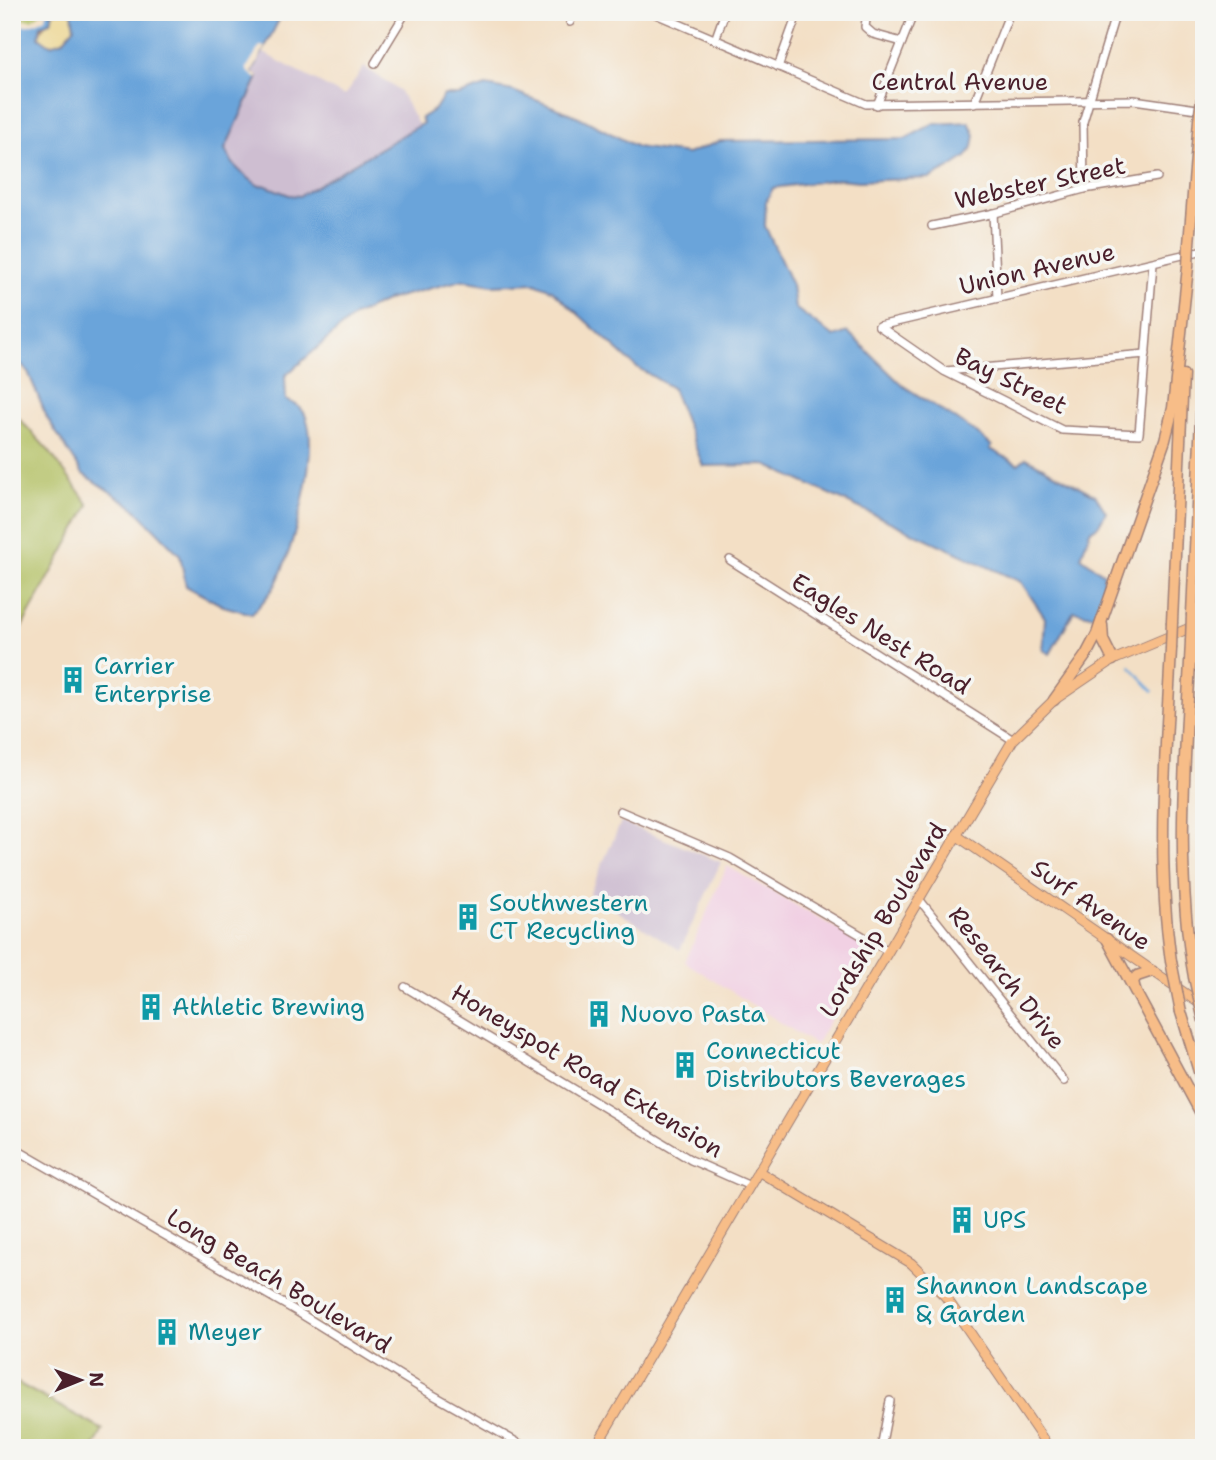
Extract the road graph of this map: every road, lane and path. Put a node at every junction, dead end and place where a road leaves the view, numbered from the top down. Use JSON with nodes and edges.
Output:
{"nodes":[{"id":1,"x":406,"y":12,"type":"edge"},
{"id":2,"x":439,"y":12,"type":"edge"},
{"id":3,"x":472,"y":12,"type":"edge"},
{"id":4,"x":574,"y":12,"type":"edge"},
{"id":5,"x":651,"y":12,"type":"edge"},
{"id":6,"x":725,"y":12,"type":"edge"},
{"id":7,"x":798,"y":12,"type":"edge"},
{"id":8,"x":867,"y":12,"type":"edge"},
{"id":9,"x":914,"y":12,"type":"edge"},
{"id":10,"x":1010,"y":12,"type":"edge"},
{"id":11,"x":1116,"y":12,"type":"edge"},
{"id":12,"x":570,"y":22,"type":"dead end"},
{"id":13,"x":715,"y":40,"type":"junction"},
{"id":14,"x":902,"y":42,"type":"junction"},
{"id":15,"x":375,"y":63,"type":"dead end"},
{"id":16,"x":778,"y":66,"type":"junction"},
{"id":17,"x":1091,"y":100,"type":"junction"},
{"id":18,"x":974,"y":103,"type":"junction"},
{"id":19,"x":877,"y":105,"type":"junction"},
{"id":20,"x":1202,"y":105,"type":"edge"},
{"id":21,"x":1157,"y":177,"type":"dead end"},
{"id":22,"x":1084,"y":189,"type":"junction"},
{"id":23,"x":993,"y":213,"type":"junction"},
{"id":24,"x":932,"y":226,"type":"dead end"},
{"id":25,"x":1204,"y":250,"type":"edge"},
{"id":26,"x":1153,"y":263,"type":"junction"},
{"id":27,"x":1188,"y":267,"type":"junction"},
{"id":28,"x":997,"y":298,"type":"junction"},
{"id":29,"x":879,"y":326,"type":"joint"},
{"id":30,"x":1204,"y":352,"type":"edge"},
{"id":31,"x":1146,"y":354,"type":"junction"},
{"id":32,"x":944,"y":371,"type":"junction"},
{"id":33,"x":730,"y":560,"type":"dead end"},
{"id":34,"x":1103,"y":619,"type":"junction"},
{"id":35,"x":1204,"y":622,"type":"edge"},
{"id":36,"x":1113,"y":660,"type":"junction"},
{"id":37,"x":1055,"y":700,"type":"junction"},
{"id":38,"x":1013,"y":740,"type":"junction"},
{"id":39,"x":620,"y":811,"type":"dead end"},
{"id":40,"x":957,"y":835,"type":"junction"},
{"id":41,"x":919,"y":899,"type":"junction"},
{"id":42,"x":1107,"y":939,"type":"junction"},
{"id":43,"x":888,"y":951,"type":"junction"},
{"id":44,"x":1152,"y":971,"type":"junction"},
{"id":45,"x":405,"y":987,"type":"dead end"},
{"id":46,"x":1135,"y":993,"type":"junction"},
{"id":47,"x":1204,"y":1006,"type":"edge"},
{"id":48,"x":1204,"y":1021,"type":"edge"},
{"id":49,"x":1064,"y":1081,"type":"dead end"},
{"id":50,"x":1204,"y":1088,"type":"edge"},
{"id":51,"x":1204,"y":1119,"type":"edge"},
{"id":52,"x":12,"y":1147,"type":"edge"},
{"id":53,"x":758,"y":1171,"type":"junction"},
{"id":54,"x":750,"y":1186,"type":"junction"},
{"id":55,"x":890,"y":1401,"type":"dead end"},
{"id":56,"x":527,"y":1448,"type":"edge"},
{"id":57,"x":595,"y":1448,"type":"edge"},
{"id":58,"x":881,"y":1448,"type":"edge"},
{"id":59,"x":1049,"y":1448,"type":"edge"}],
"edges":[{"from":1,"to":15,"type":"street"},
{"from":2,"to":3,"type":"street"},
{"from":4,"to":12,"type":"street"},
{"from":5,"to":13,"type":"street","name":"Central Avenue"},
{"from":6,"to":13,"type":"street"},
{"from":7,"to":16,"type":"street"},
{"from":8,"to":14,"type":"street"},
{"from":9,"to":14,"type":"street"},
{"from":10,"to":18,"type":"street"},
{"from":11,"to":17,"type":"street"},
{"from":13,"to":16,"type":"street","name":"Central Avenue"},
{"from":14,"to":19,"type":"street"},
{"from":16,"to":19,"type":"street","name":"Central Avenue"},
{"from":17,"to":18,"type":"street","name":"Central Avenue"},
{"from":17,"to":20,"type":"street","name":"Central Avenue"},
{"from":17,"to":22,"type":"street"},
{"from":18,"to":19,"type":"street","name":"Central Avenue"},
{"from":20,"to":27,"type":"highway","bridge":true},
{"from":21,"to":22,"type":"street","name":"Webster Street"},
{"from":22,"to":23,"type":"street","name":"Webster Street"},
{"from":23,"to":24,"type":"street","name":"Webster Street"},
{"from":23,"to":28,"type":"street"},
{"from":25,"to":26,"type":"street","name":"Union Avenue"},
{"from":26,"to":28,"type":"street","name":"Union Avenue"},
{"from":26,"to":31,"type":"street"},
{"from":27,"to":34,"type":"highway"},
{"from":27,"to":50,"type":"highway","bridge":true},
{"from":28,"to":29,"type":"street","name":"Union Avenue"},
{"from":29,"to":32,"type":"street","name":"Bay Street"},
{"from":30,"to":48,"type":"highway","bridge":true},
{"from":31,"to":32,"type":"street"},
{"from":31,"to":32,"type":"street","name":"Bay Street"},
{"from":33,"to":38,"type":"street","name":"Eagles Nest Road"},
{"from":34,"to":36,"type":"highway"},
{"from":34,"to":37,"type":"highway"},
{"from":35,"to":36,"type":"main road","name":"Lordship Boulevard"},
{"from":36,"to":37,"type":"main road","name":"Lordship Boulevard"},
{"from":37,"to":38,"type":"main road","name":"Lordship Boulevard"},
{"from":38,"to":40,"type":"main road","name":"Lordship Boulevard"},
{"from":39,"to":43,"type":"street"},
{"from":40,"to":41,"type":"main road","name":"Lordship Boulevard"},
{"from":40,"to":42,"type":"main road","name":"Surf Avenue"},
{"from":41,"to":43,"type":"main road","name":"Lordship Boulevard"},
{"from":41,"to":49,"type":"street","name":"Research Drive"},
{"from":42,"to":44,"type":"main road","name":"Surf Avenue"},
{"from":42,"to":46,"type":"highway"},
{"from":43,"to":53,"type":"main road","name":"Lordship Boulevard"},
{"from":44,"to":46,"type":"highway"},
{"from":44,"to":47,"type":"main road","name":"Surf Avenue"},
{"from":45,"to":54,"type":"street","name":"Honeyspot Road Extension"},
{"from":46,"to":51,"type":"highway"},
{"from":52,"to":56,"type":"street","name":"Long Beach Boulevard"},
{"from":53,"to":54,"type":"main road","name":"Lordship Boulevard"},
{"from":53,"to":59,"type":"main road"},
{"from":54,"to":57,"type":"main road","name":"Lordship Boulevard"},
{"from":55,"to":58,"type":"street"}]}
